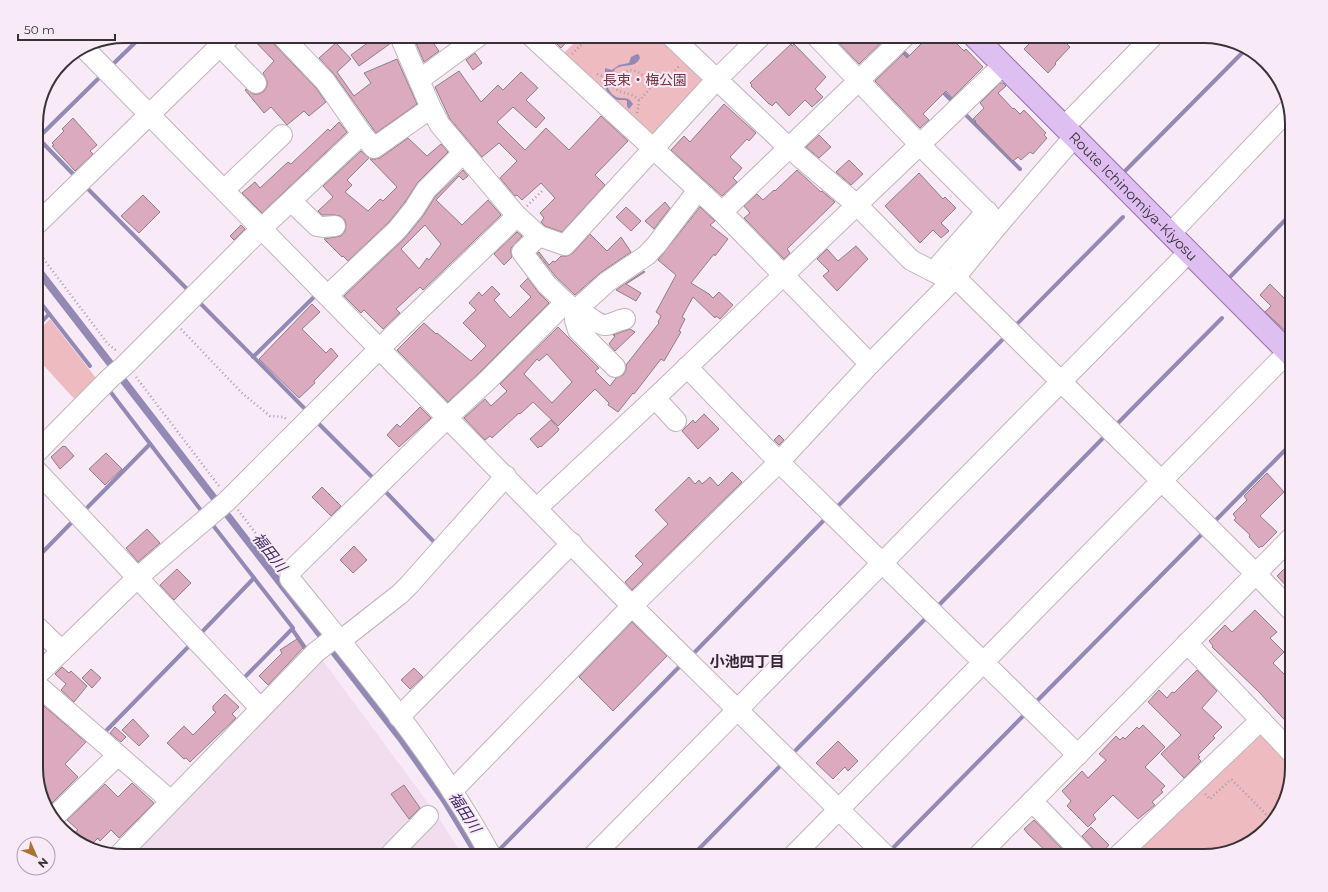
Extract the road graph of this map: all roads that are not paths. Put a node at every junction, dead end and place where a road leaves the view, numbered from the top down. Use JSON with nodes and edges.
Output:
{"nodes":[{"id":1,"x":223,"y":43,"type":"edge"},
{"id":2,"x":226,"y":43,"type":"edge"},
{"id":3,"x":289,"y":43,"type":"edge"},
{"id":4,"x":403,"y":43,"type":"edge"},
{"id":5,"x":469,"y":43,"type":"edge"},
{"id":6,"x":539,"y":43,"type":"edge"},
{"id":7,"x":678,"y":43,"type":"edge"},
{"id":8,"x":754,"y":43,"type":"edge"},
{"id":9,"x":823,"y":43,"type":"edge"},
{"id":10,"x":898,"y":43,"type":"edge"},
{"id":11,"x":981,"y":43,"type":"edge"},
{"id":12,"x":1147,"y":43,"type":"edge"},
{"id":13,"x":88,"y":52,"type":"edge"},
{"id":14,"x":1002,"y":65,"type":"junction"},
{"id":15,"x":717,"y":79,"type":"junction"},
{"id":16,"x":419,"y":80,"type":"junction"},
{"id":17,"x":859,"y":81,"type":"junction"},
{"id":18,"x":256,"y":83,"type":"dead end"},
{"id":19,"x":431,"y":108,"type":"junction"},
{"id":20,"x":150,"y":114,"type":"junction"},
{"id":21,"x":1284,"y":114,"type":"edge"},
{"id":22,"x":1069,"y":132,"type":"junction"},
{"id":23,"x":362,"y":134,"type":"junction"},
{"id":24,"x":282,"y":135,"type":"dead end"},
{"id":25,"x":919,"y":144,"type":"junction"},
{"id":26,"x":788,"y":147,"type":"junction"},
{"id":27,"x":653,"y":149,"type":"junction"},
{"id":28,"x":463,"y":152,"type":"junction"},
{"id":29,"x":224,"y":190,"type":"junction"},
{"id":30,"x":698,"y":190,"type":"junction"},
{"id":31,"x":291,"y":202,"type":"junction"},
{"id":32,"x":857,"y":205,"type":"junction"},
{"id":33,"x":722,"y":212,"type":"junction"},
{"id":34,"x":517,"y":216,"type":"junction"},
{"id":35,"x":993,"y":217,"type":"junction"},
{"id":36,"x":43,"y":218,"type":"edge"},
{"id":37,"x":335,"y":226,"type":"dead end"},
{"id":38,"x":262,"y":228,"type":"junction"},
{"id":39,"x":1170,"y":234,"type":"junction"},
{"id":40,"x":539,"y":236,"type":"junction"},
{"id":41,"x":1188,"y":252,"type":"junction"},
{"id":42,"x":934,"y":271,"type":"junction"},
{"id":43,"x":784,"y":275,"type":"junction"},
{"id":44,"x":952,"y":280,"type":"junction"},
{"id":45,"x":328,"y":295,"type":"junction"},
{"id":46,"x":573,"y":308,"type":"junction"},
{"id":47,"x":625,"y":319,"type":"dead end"},
{"id":48,"x":1285,"y":346,"type":"edge"},
{"id":49,"x":380,"y":348,"type":"junction"},
{"id":50,"x":1285,"y":358,"type":"edge"},
{"id":51,"x":870,"y":364,"type":"junction"},
{"id":52,"x":615,"y":367,"type":"dead end"},
{"id":53,"x":687,"y":367,"type":"junction"},
{"id":54,"x":1061,"y":381,"type":"junction"},
{"id":55,"x":655,"y":398,"type":"junction"},
{"id":56,"x":448,"y":417,"type":"junction"},
{"id":57,"x":676,"y":420,"type":"dead end"},
{"id":58,"x":43,"y":446,"type":"edge"},
{"id":59,"x":779,"y":462,"type":"junction"},
{"id":60,"x":506,"y":476,"type":"junction"},
{"id":61,"x":43,"y":477,"type":"edge"},
{"id":62,"x":1162,"y":481,"type":"junction"},
{"id":63,"x":537,"y":508,"type":"junction"},
{"id":64,"x":572,"y":544,"type":"junction"},
{"id":65,"x":1285,"y":544,"type":"edge"},
{"id":66,"x":882,"y":563,"type":"junction"},
{"id":67,"x":1256,"y":574,"type":"junction"},
{"id":68,"x":138,"y":578,"type":"junction"},
{"id":69,"x":1285,"y":604,"type":"edge"},
{"id":70,"x":632,"y":606,"type":"junction"},
{"id":71,"x":43,"y":633,"type":"edge"},
{"id":72,"x":333,"y":641,"type":"junction"},
{"id":73,"x":1187,"y":643,"type":"junction"},
{"id":74,"x":62,"y":651,"type":"junction"},
{"id":75,"x":984,"y":662,"type":"junction"},
{"id":76,"x":43,"y":669,"type":"edge"},
{"id":77,"x":43,"y":690,"type":"edge"},
{"id":78,"x":261,"y":709,"type":"junction"},
{"id":79,"x":737,"y":710,"type":"junction"},
{"id":80,"x":399,"y":717,"type":"junction"},
{"id":81,"x":1261,"y":720,"type":"junction"},
{"id":82,"x":1285,"y":746,"type":"edge"},
{"id":83,"x":118,"y":755,"type":"junction"},
{"id":84,"x":1078,"y":755,"type":"junction"},
{"id":85,"x":452,"y":791,"type":"junction"},
{"id":86,"x":171,"y":801,"type":"junction"},
{"id":87,"x":1032,"y":801,"type":"junction"},
{"id":88,"x":839,"y":809,"type":"junction"},
{"id":89,"x":57,"y":814,"type":"edge"},
{"id":90,"x":428,"y":816,"type":"dead end"},
{"id":91,"x":125,"y":849,"type":"edge"},
{"id":92,"x":396,"y":849,"type":"edge"},
{"id":93,"x":487,"y":849,"type":"edge"},
{"id":94,"x":600,"y":849,"type":"edge"},
{"id":95,"x":800,"y":849,"type":"edge"},
{"id":96,"x":879,"y":849,"type":"edge"},
{"id":97,"x":985,"y":849,"type":"edge"},
{"id":98,"x":1078,"y":849,"type":"edge"},
{"id":99,"x":1125,"y":849,"type":"edge"}],
"edges":[{"from":1,"to":20,"type":"street"},
{"from":2,"to":18,"type":"street"},
{"from":3,"to":23,"type":"street"},
{"from":4,"to":16,"type":"street"},
{"from":5,"to":16,"type":"street"},
{"from":6,"to":27,"type":"street"},
{"from":7,"to":15,"type":"street"},
{"from":8,"to":15,"type":"street"},
{"from":9,"to":17,"type":"street"},
{"from":10,"to":17,"type":"street"},
{"from":11,"to":14,"type":"main road","name":"Route Ichinomiya-Kiyosu"},
{"from":12,"to":22,"type":"street"},
{"from":13,"to":20,"type":"street"},
{"from":14,"to":22,"type":"main road","name":"Route Ichinomiya-Kiyosu"},
{"from":14,"to":25,"type":"street"},
{"from":15,"to":26,"type":"street"},
{"from":15,"to":27,"type":"street"},
{"from":16,"to":19,"type":"street"},
{"from":17,"to":25,"type":"street"},
{"from":17,"to":26,"type":"street"},
{"from":19,"to":23,"type":"street"},
{"from":19,"to":28,"type":"street"},
{"from":20,"to":29,"type":"street"},
{"from":20,"to":36,"type":"street"},
{"from":21,"to":39,"type":"street"},
{"from":22,"to":35,"type":"street"},
{"from":22,"to":39,"type":"main road","name":"Route Ichinomiya-Kiyosu"},
{"from":23,"to":31,"type":"street"},
{"from":24,"to":29,"type":"street"},
{"from":25,"to":32,"type":"street"},
{"from":25,"to":35,"type":"street"},
{"from":26,"to":32,"type":"street"},
{"from":26,"to":33,"type":"street"},
{"from":27,"to":30,"type":"street"},
{"from":27,"to":40,"type":"street"},
{"from":28,"to":34,"type":"street"},
{"from":28,"to":45,"type":"street"},
{"from":29,"to":38,"type":"street"},
{"from":30,"to":33,"type":"street"},
{"from":30,"to":46,"type":"street"},
{"from":31,"to":37,"type":"street"},
{"from":31,"to":38,"type":"street"},
{"from":32,"to":42,"type":"street"},
{"from":32,"to":43,"type":"street"},
{"from":33,"to":43,"type":"street"},
{"from":34,"to":40,"type":"street"},
{"from":34,"to":49,"type":"street"},
{"from":35,"to":42,"type":"street"},
{"from":35,"to":44,"type":"street"},
{"from":38,"to":45,"type":"street"},
{"from":38,"to":58,"type":"street"},
{"from":39,"to":41,"type":"main road","name":"Route Ichinomiya-Kiyosu"},
{"from":40,"to":46,"type":"street"},
{"from":41,"to":48,"type":"main road","name":"Route Ichinomiya-Kiyosu"},
{"from":41,"to":54,"type":"street"},
{"from":42,"to":44,"type":"street"},
{"from":43,"to":51,"type":"street"},
{"from":43,"to":53,"type":"street"},
{"from":44,"to":51,"type":"street"},
{"from":44,"to":54,"type":"street"},
{"from":45,"to":49,"type":"street"},
{"from":46,"to":47,"type":"street"},
{"from":46,"to":52,"type":"street"},
{"from":46,"to":56,"type":"street"},
{"from":49,"to":56,"type":"street"},
{"from":49,"to":68,"type":"street"},
{"from":50,"to":62,"type":"street"},
{"from":51,"to":59,"type":"street"},
{"from":53,"to":55,"type":"street"},
{"from":53,"to":59,"type":"street"},
{"from":54,"to":62,"type":"street"},
{"from":54,"to":66,"type":"street"},
{"from":55,"to":57,"type":"street"},
{"from":55,"to":63,"type":"street"},
{"from":56,"to":60,"type":"street"},
{"from":56,"to":72,"type":"street"},
{"from":59,"to":66,"type":"street"},
{"from":59,"to":70,"type":"street"},
{"from":60,"to":63,"type":"street"},
{"from":60,"to":72,"type":"street"},
{"from":61,"to":68,"type":"street"},
{"from":62,"to":67,"type":"street"},
{"from":62,"to":75,"type":"street"},
{"from":63,"to":64,"type":"street"},
{"from":64,"to":70,"type":"street"},
{"from":64,"to":80,"type":"street"},
{"from":65,"to":67,"type":"street"},
{"from":66,"to":75,"type":"street"},
{"from":66,"to":79,"type":"street"},
{"from":67,"to":69,"type":"street"},
{"from":67,"to":73,"type":"street"},
{"from":68,"to":74,"type":"street"},
{"from":68,"to":78,"type":"street"},
{"from":70,"to":79,"type":"street"},
{"from":70,"to":85,"type":"street"},
{"from":71,"to":74,"type":"street"},
{"from":72,"to":78,"type":"street"},
{"from":72,"to":80,"type":"street"},
{"from":73,"to":81,"type":"street"},
{"from":73,"to":84,"type":"street"},
{"from":74,"to":76,"type":"street"},
{"from":75,"to":84,"type":"street"},
{"from":75,"to":88,"type":"street"},
{"from":77,"to":83,"type":"street"},
{"from":78,"to":86,"type":"street"},
{"from":79,"to":88,"type":"street"},
{"from":79,"to":94,"type":"street"},
{"from":80,"to":85,"type":"street"},
{"from":81,"to":82,"type":"street"},
{"from":81,"to":99,"type":"street"},
{"from":83,"to":86,"type":"street"},
{"from":83,"to":89,"type":"street"},
{"from":84,"to":87,"type":"street"},
{"from":85,"to":93,"type":"street"},
{"from":86,"to":91,"type":"street"},
{"from":87,"to":97,"type":"street"},
{"from":87,"to":98,"type":"street"},
{"from":88,"to":95,"type":"street"},
{"from":88,"to":96,"type":"street"},
{"from":90,"to":92,"type":"street"}]}
